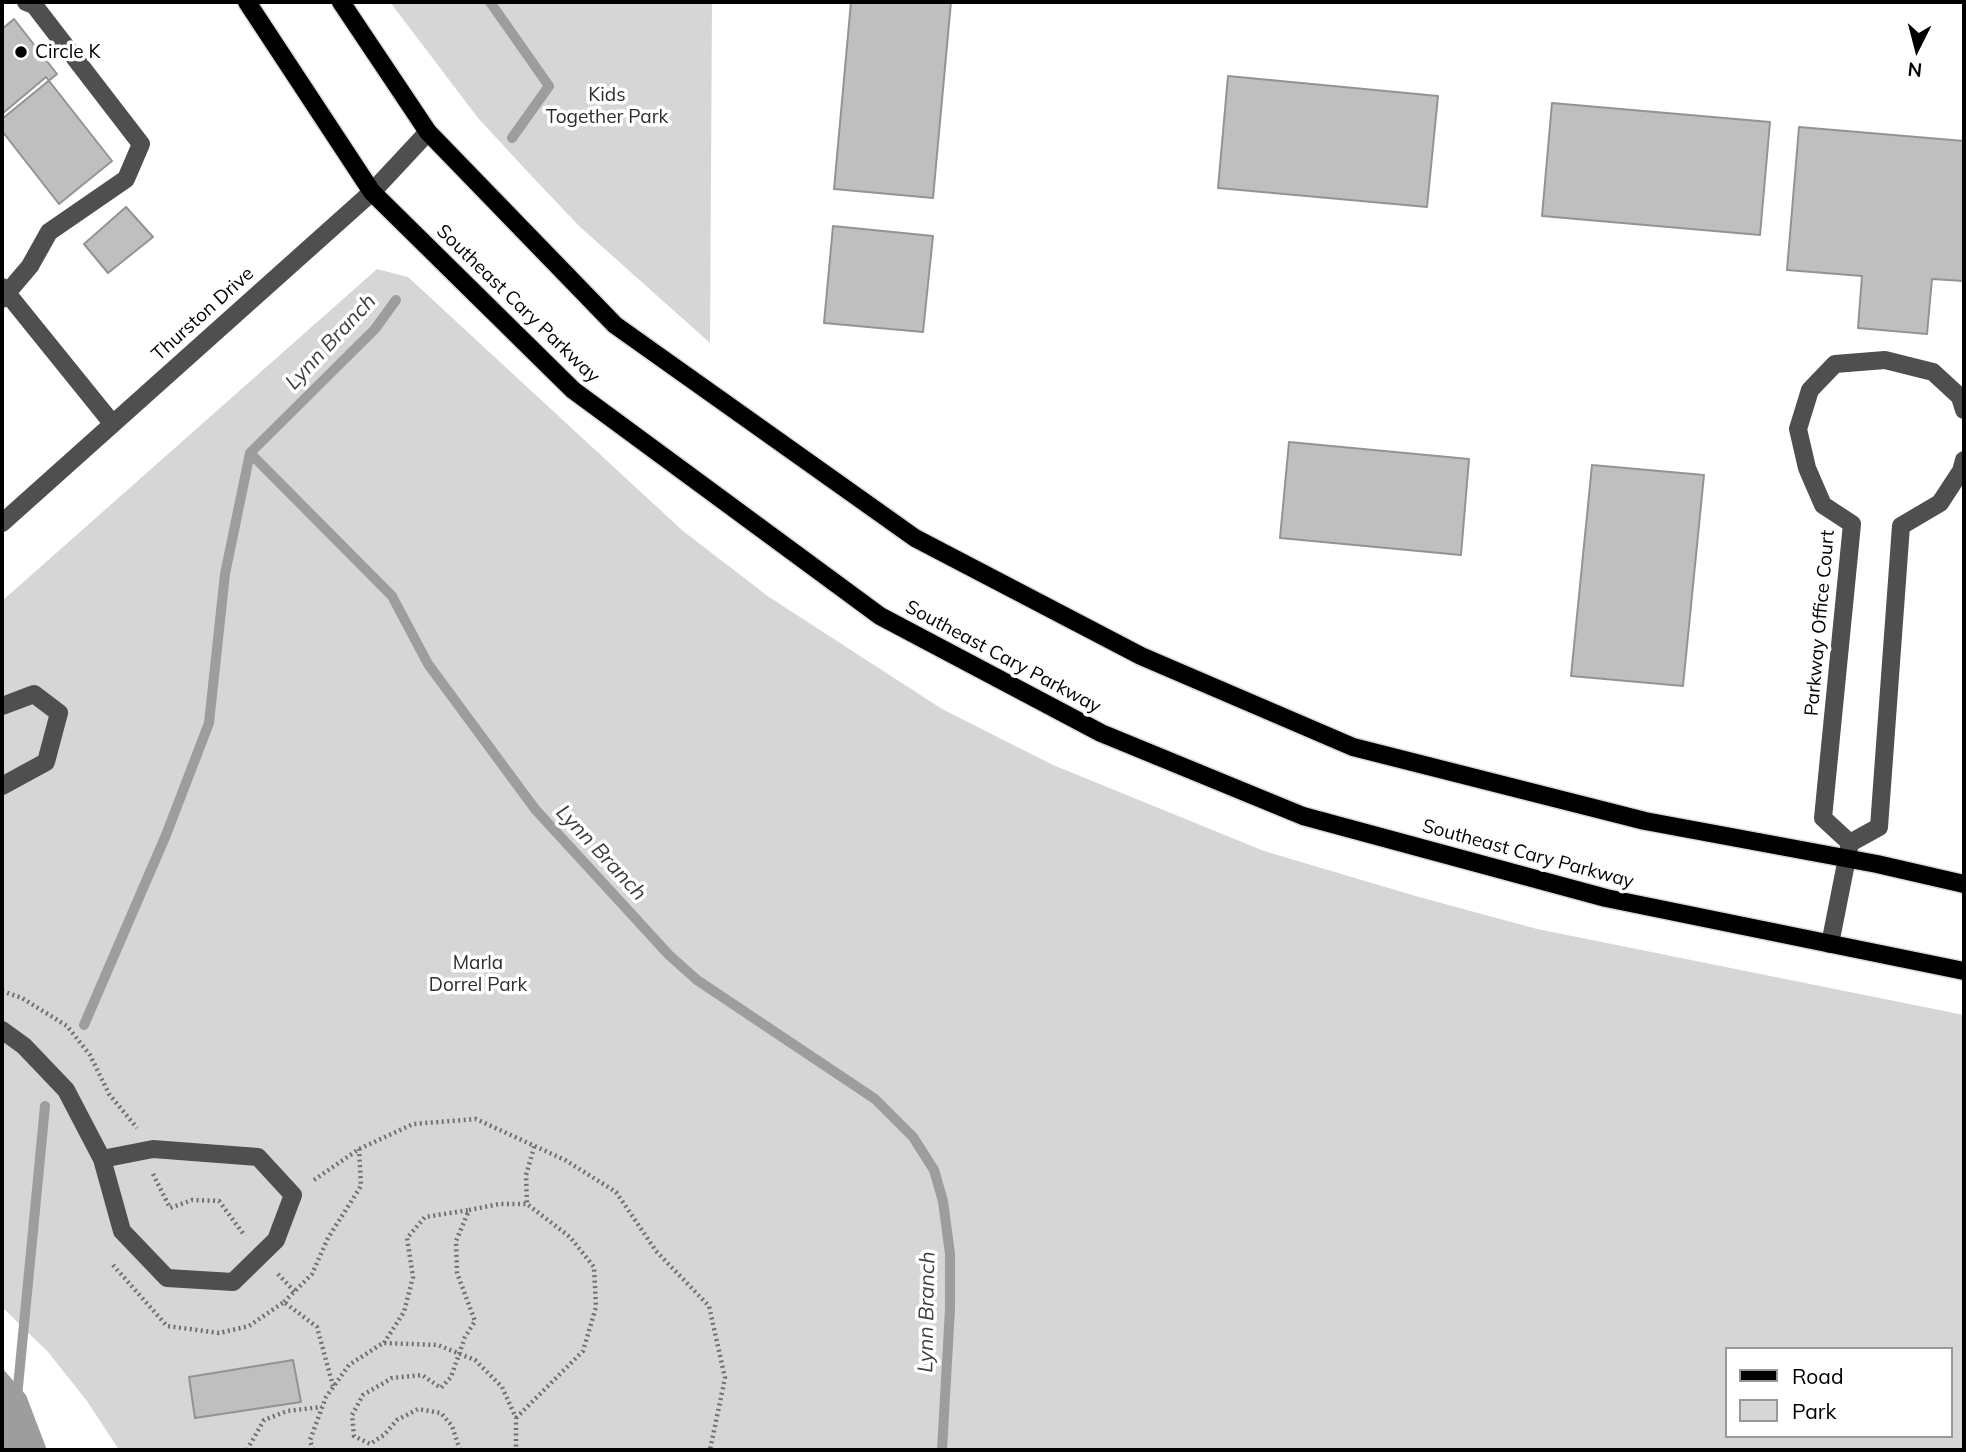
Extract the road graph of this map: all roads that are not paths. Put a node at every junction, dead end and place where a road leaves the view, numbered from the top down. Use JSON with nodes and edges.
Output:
{"nodes":[{"id":1,"x":26,"y":2,"type":"edge"},
{"id":2,"x":247,"y":2,"type":"edge"},
{"id":3,"x":341,"y":2,"type":"edge"},
{"id":4,"x":428,"y":132,"type":"junction"},
{"id":5,"x":372,"y":192,"type":"junction"},
{"id":6,"x":3,"y":293,"type":"edge"},
{"id":7,"x":1964,"y":410,"type":"edge"},
{"id":8,"x":112,"y":423,"type":"junction"},
{"id":9,"x":1964,"y":460,"type":"edge"},
{"id":10,"x":2,"y":523,"type":"edge"},
{"id":11,"x":2,"y":706,"type":"edge"},
{"id":12,"x":2,"y":786,"type":"edge"},
{"id":13,"x":1848,"y":851,"type":"junction"},
{"id":14,"x":1964,"y":884,"type":"edge"},
{"id":15,"x":1830,"y":944,"type":"junction"},
{"id":16,"x":1964,"y":971,"type":"edge"},
{"id":17,"x":2,"y":1030,"type":"edge"},
{"id":18,"x":102,"y":1159,"type":"junction"}],
"edges":[{"from":1,"to":6,"type":"street"},
{"from":2,"to":5,"type":"main road","name":"Southeast Cary Parkway"},
{"from":3,"to":4,"type":"main road"},
{"from":4,"to":5,"type":"street","name":"Thurston Drive"},
{"from":4,"to":13,"type":"main road"},
{"from":5,"to":8,"type":"street","name":"Thurston Drive"},
{"from":5,"to":15,"type":"main road","name":"Southeast Cary Parkway"},
{"from":6,"to":8,"type":"street"},
{"from":7,"to":13,"type":"street","name":"Parkway Office Court"},
{"from":8,"to":10,"type":"street","name":"Thurston Drive"},
{"from":9,"to":13,"type":"street"},
{"from":11,"to":12,"type":"street"},
{"from":13,"to":14,"type":"main road"},
{"from":13,"to":15,"type":"street"},
{"from":15,"to":16,"type":"main road","name":"Southeast Cary Parkway"},
{"from":17,"to":18,"type":"street"},
{"from":18,"to":18,"type":"street"}]}
